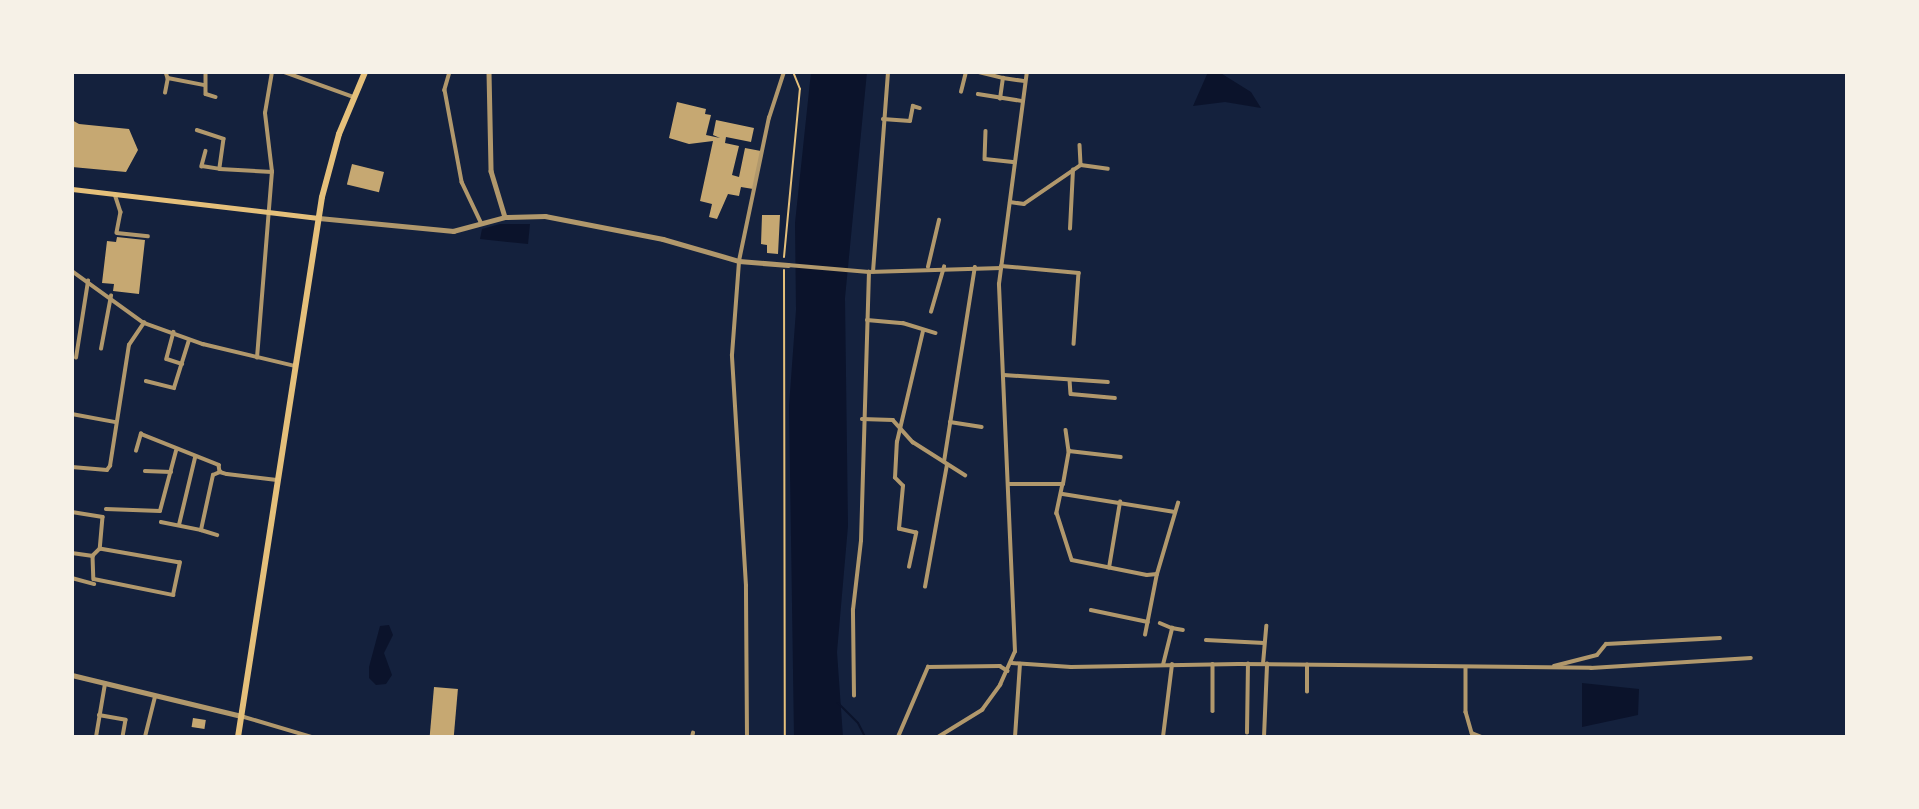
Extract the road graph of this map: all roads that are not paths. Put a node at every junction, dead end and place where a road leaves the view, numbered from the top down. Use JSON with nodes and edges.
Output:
{"nodes":[{"id":1,"x":166,"y":72,"type":"edge"},
{"id":2,"x":205,"y":72,"type":"edge"},
{"id":3,"x":272,"y":72,"type":"edge"},
{"id":4,"x":284,"y":72,"type":"edge"},
{"id":5,"x":365,"y":72,"type":"edge"},
{"id":6,"x":450,"y":72,"type":"edge"},
{"id":7,"x":489,"y":72,"type":"edge"},
{"id":8,"x":783,"y":72,"type":"edge"},
{"id":9,"x":888,"y":72,"type":"edge"},
{"id":10,"x":966,"y":72,"type":"edge"},
{"id":11,"x":979,"y":72,"type":"edge"},
{"id":12,"x":1027,"y":72,"type":"edge"},
{"id":13,"x":168,"y":78,"type":"junction"},
{"id":14,"x":1003,"y":78,"type":"junction"},
{"id":15,"x":1025,"y":81,"type":"junction"},
{"id":16,"x":204,"y":85,"type":"junction"},
{"id":17,"x":961,"y":92,"type":"dead end"},
{"id":18,"x":165,"y":93,"type":"dead end"},
{"id":19,"x":978,"y":94,"type":"dead end"},
{"id":20,"x":216,"y":97,"type":"dead end"},
{"id":21,"x":354,"y":97,"type":"junction"},
{"id":22,"x":1000,"y":99,"type":"junction"},
{"id":23,"x":1023,"y":101,"type":"junction"},
{"id":24,"x":920,"y":108,"type":"dead end"},
{"id":25,"x":883,"y":119,"type":"junction"},
{"id":26,"x":197,"y":130,"type":"dead end"},
{"id":27,"x":986,"y":131,"type":"dead end"},
{"id":28,"x":1080,"y":145,"type":"dead end"},
{"id":29,"x":206,"y":151,"type":"dead end"},
{"id":30,"x":1015,"y":162,"type":"junction"},
{"id":31,"x":1081,"y":165,"type":"junction"},
{"id":32,"x":220,"y":169,"type":"junction"},
{"id":33,"x":1108,"y":169,"type":"dead end"},
{"id":34,"x":1073,"y":170,"type":"junction"},
{"id":35,"x":272,"y":172,"type":"junction"},
{"id":36,"x":72,"y":189,"type":"edge"},
{"id":37,"x":115,"y":194,"type":"junction"},
{"id":38,"x":1010,"y":202,"type":"junction"},
{"id":39,"x":270,"y":213,"type":"junction"},
{"id":40,"x":505,"y":216,"type":"junction"},
{"id":41,"x":318,"y":218,"type":"junction"},
{"id":42,"x":939,"y":220,"type":"dead end"},
{"id":43,"x":481,"y":222,"type":"junction"},
{"id":44,"x":1070,"y":229,"type":"dead end"},
{"id":45,"x":148,"y":236,"type":"dead end"},
{"id":46,"x":739,"y":261,"type":"junction"},
{"id":47,"x":786,"y":264,"type":"joint"},
{"id":48,"x":928,"y":267,"type":"junction"},
{"id":49,"x":944,"y":267,"type":"junction"},
{"id":50,"x":975,"y":267,"type":"junction"},
{"id":51,"x":1001,"y":267,"type":"junction"},
{"id":52,"x":72,"y":271,"type":"edge"},
{"id":53,"x":869,"y":272,"type":"junction"},
{"id":54,"x":88,"y":281,"type":"junction"},
{"id":55,"x":111,"y":296,"type":"junction"},
{"id":56,"x":931,"y":312,"type":"dead end"},
{"id":57,"x":866,"y":320,"type":"junction"},
{"id":58,"x":144,"y":323,"type":"junction"},
{"id":59,"x":923,"y":331,"type":"junction"},
{"id":60,"x":174,"y":332,"type":"junction"},
{"id":61,"x":936,"y":333,"type":"dead end"},
{"id":62,"x":189,"y":340,"type":"junction"},
{"id":63,"x":1074,"y":344,"type":"dead end"},
{"id":64,"x":101,"y":349,"type":"dead end"},
{"id":65,"x":76,"y":358,"type":"dead end"},
{"id":66,"x":257,"y":358,"type":"junction"},
{"id":67,"x":181,"y":365,"type":"junction"},
{"id":68,"x":295,"y":366,"type":"junction"},
{"id":69,"x":1004,"y":375,"type":"junction"},
{"id":70,"x":1070,"y":380,"type":"junction"},
{"id":71,"x":146,"y":381,"type":"dead end"},
{"id":72,"x":1108,"y":382,"type":"dead end"},
{"id":73,"x":1115,"y":398,"type":"dead end"},
{"id":74,"x":72,"y":414,"type":"edge"},
{"id":75,"x":862,"y":419,"type":"junction"},
{"id":76,"x":115,"y":422,"type":"junction"},
{"id":77,"x":950,"y":422,"type":"junction"},
{"id":78,"x":982,"y":427,"type":"dead end"},
{"id":79,"x":899,"y":430,"type":"junction"},
{"id":80,"x":1066,"y":430,"type":"dead end"},
{"id":81,"x":176,"y":451,"type":"junction"},
{"id":82,"x":136,"y":452,"type":"dead end"},
{"id":83,"x":1069,"y":452,"type":"junction"},
{"id":84,"x":1121,"y":457,"type":"dead end"},
{"id":85,"x":195,"y":458,"type":"junction"},
{"id":86,"x":946,"y":463,"type":"junction"},
{"id":87,"x":72,"y":467,"type":"edge"},
{"id":88,"x":145,"y":471,"type":"dead end"},
{"id":89,"x":171,"y":472,"type":"junction"},
{"id":90,"x":220,"y":472,"type":"junction"},
{"id":91,"x":965,"y":475,"type":"dead end"},
{"id":92,"x":277,"y":480,"type":"junction"},
{"id":93,"x":1009,"y":484,"type":"junction"},
{"id":94,"x":1063,"y":484,"type":"junction"},
{"id":95,"x":1063,"y":494,"type":"junction"},
{"id":96,"x":1120,"y":502,"type":"junction"},
{"id":97,"x":1178,"y":503,"type":"dead end"},
{"id":98,"x":106,"y":509,"type":"dead end"},
{"id":99,"x":72,"y":512,"type":"edge"},
{"id":100,"x":1175,"y":512,"type":"junction"},
{"id":101,"x":161,"y":522,"type":"dead end"},
{"id":102,"x":179,"y":526,"type":"junction"},
{"id":103,"x":201,"y":530,"type":"junction"},
{"id":104,"x":217,"y":535,"type":"dead end"},
{"id":105,"x":100,"y":549,"type":"junction"},
{"id":106,"x":72,"y":554,"type":"edge"},
{"id":107,"x":93,"y":556,"type":"junction"},
{"id":108,"x":909,"y":567,"type":"dead end"},
{"id":109,"x":1109,"y":568,"type":"junction"},
{"id":110,"x":1157,"y":575,"type":"junction"},
{"id":111,"x":72,"y":578,"type":"edge"},
{"id":112,"x":94,"y":584,"type":"dead end"},
{"id":113,"x":925,"y":587,"type":"dead end"},
{"id":114,"x":1091,"y":610,"type":"dead end"},
{"id":115,"x":1148,"y":622,"type":"junction"},
{"id":116,"x":1160,"y":624,"type":"dead end"},
{"id":117,"x":1265,"y":626,"type":"dead end"},
{"id":118,"x":1172,"y":628,"type":"junction"},
{"id":119,"x":1183,"y":630,"type":"dead end"},
{"id":120,"x":1145,"y":635,"type":"dead end"},
{"id":121,"x":1720,"y":638,"type":"dead end"},
{"id":122,"x":1206,"y":640,"type":"dead end"},
{"id":123,"x":1264,"y":643,"type":"junction"},
{"id":124,"x":1751,"y":658,"type":"dead end"},
{"id":125,"x":1012,"y":663,"type":"junction"},
{"id":126,"x":1020,"y":664,"type":"junction"},
{"id":127,"x":1213,"y":664,"type":"junction"},
{"id":128,"x":1248,"y":664,"type":"junction"},
{"id":129,"x":1265,"y":664,"type":"junction"},
{"id":130,"x":1163,"y":665,"type":"junction"},
{"id":131,"x":1172,"y":665,"type":"junction"},
{"id":132,"x":1307,"y":665,"type":"junction"},
{"id":133,"x":1552,"y":667,"type":"junction"},
{"id":134,"x":1466,"y":668,"type":"junction"},
{"id":135,"x":1008,"y":671,"type":"junction"},
{"id":136,"x":72,"y":675,"type":"edge"},
{"id":137,"x":105,"y":684,"type":"junction"},
{"id":138,"x":1307,"y":692,"type":"dead end"},
{"id":139,"x":854,"y":696,"type":"dead end"},
{"id":140,"x":155,"y":697,"type":"junction"},
{"id":141,"x":1247,"y":699,"type":"junction"},
{"id":142,"x":1253,"y":699,"type":"dead end"},
{"id":143,"x":1213,"y":711,"type":"dead end"},
{"id":144,"x":100,"y":715,"type":"junction"},
{"id":145,"x":241,"y":716,"type":"junction"},
{"id":146,"x":1241,"y":719,"type":"dead end"},
{"id":147,"x":1247,"y":719,"type":"junction"},
{"id":148,"x":1247,"y":733,"type":"dead end"},
{"id":149,"x":96,"y":737,"type":"edge"},
{"id":150,"x":123,"y":737,"type":"edge"},
{"id":151,"x":145,"y":737,"type":"edge"},
{"id":152,"x":238,"y":737,"type":"edge"},
{"id":153,"x":312,"y":737,"type":"edge"},
{"id":154,"x":747,"y":737,"type":"edge"},
{"id":155,"x":898,"y":737,"type":"edge"},
{"id":156,"x":938,"y":737,"type":"edge"},
{"id":157,"x":1015,"y":737,"type":"edge"},
{"id":158,"x":1163,"y":737,"type":"edge"},
{"id":159,"x":1264,"y":737,"type":"edge"},
{"id":160,"x":1482,"y":737,"type":"edge"}],
"edges":[{"from":1,"to":13,"type":"street"},
{"from":2,"to":16,"type":"street"},
{"from":3,"to":35,"type":"street"},
{"from":4,"to":21,"type":"street"},
{"from":5,"to":21,"type":"main road"},
{"from":6,"to":43,"type":"street"},
{"from":7,"to":40,"type":"street"},
{"from":8,"to":46,"type":"street"},
{"from":9,"to":25,"type":"street"},
{"from":10,"to":17,"type":"street"},
{"from":11,"to":14,"type":"street"},
{"from":12,"to":15,"type":"street"},
{"from":13,"to":16,"type":"street"},
{"from":13,"to":18,"type":"street"},
{"from":14,"to":15,"type":"street"},
{"from":14,"to":22,"type":"street"},
{"from":15,"to":23,"type":"street"},
{"from":16,"to":20,"type":"street"},
{"from":19,"to":22,"type":"street"},
{"from":21,"to":41,"type":"main road"},
{"from":22,"to":23,"type":"street"},
{"from":23,"to":30,"type":"street"},
{"from":24,"to":25,"type":"street"},
{"from":25,"to":53,"type":"street"},
{"from":26,"to":32,"type":"street"},
{"from":27,"to":30,"type":"street"},
{"from":28,"to":31,"type":"street"},
{"from":29,"to":32,"type":"street"},
{"from":30,"to":38,"type":"street"},
{"from":31,"to":33,"type":"street"},
{"from":31,"to":34,"type":"street"},
{"from":32,"to":35,"type":"street"},
{"from":34,"to":38,"type":"street"},
{"from":34,"to":44,"type":"street"},
{"from":35,"to":39,"type":"street"},
{"from":36,"to":37,"type":"main road"},
{"from":37,"to":39,"type":"main road"},
{"from":37,"to":45,"type":"street"},
{"from":38,"to":51,"type":"street"},
{"from":39,"to":41,"type":"main road"},
{"from":39,"to":66,"type":"street"},
{"from":40,"to":43,"type":"street"},
{"from":40,"to":46,"type":"street"},
{"from":41,"to":43,"type":"street"},
{"from":41,"to":68,"type":"main road"},
{"from":42,"to":48,"type":"street"},
{"from":46,"to":47,"type":"street"},
{"from":46,"to":154,"type":"street"},
{"from":47,"to":53,"type":"street"},
{"from":48,"to":49,"type":"street"},
{"from":48,"to":53,"type":"street"},
{"from":49,"to":50,"type":"street"},
{"from":49,"to":56,"type":"street"},
{"from":50,"to":51,"type":"street"},
{"from":50,"to":77,"type":"street"},
{"from":51,"to":63,"type":"street"},
{"from":51,"to":69,"type":"street"},
{"from":52,"to":54,"type":"street"},
{"from":53,"to":57,"type":"street"},
{"from":54,"to":55,"type":"street"},
{"from":54,"to":65,"type":"street"},
{"from":55,"to":58,"type":"street"},
{"from":55,"to":64,"type":"street"},
{"from":57,"to":59,"type":"street"},
{"from":57,"to":75,"type":"street"},
{"from":58,"to":60,"type":"street"},
{"from":58,"to":76,"type":"street"},
{"from":59,"to":61,"type":"street"},
{"from":59,"to":79,"type":"street"},
{"from":60,"to":62,"type":"street"},
{"from":60,"to":67,"type":"street"},
{"from":62,"to":66,"type":"street"},
{"from":62,"to":67,"type":"street"},
{"from":66,"to":68,"type":"street"},
{"from":67,"to":71,"type":"street"},
{"from":68,"to":92,"type":"main road"},
{"from":69,"to":70,"type":"street"},
{"from":69,"to":93,"type":"street"},
{"from":70,"to":72,"type":"street"},
{"from":70,"to":73,"type":"street"},
{"from":74,"to":76,"type":"street"},
{"from":75,"to":79,"type":"street"},
{"from":75,"to":139,"type":"street"},
{"from":76,"to":87,"type":"street"},
{"from":77,"to":78,"type":"street"},
{"from":77,"to":86,"type":"street"},
{"from":79,"to":86,"type":"street"},
{"from":79,"to":108,"type":"street"},
{"from":80,"to":83,"type":"street"},
{"from":81,"to":82,"type":"street"},
{"from":81,"to":85,"type":"street"},
{"from":81,"to":89,"type":"street"},
{"from":83,"to":84,"type":"street"},
{"from":83,"to":94,"type":"street"},
{"from":85,"to":90,"type":"street"},
{"from":85,"to":102,"type":"street"},
{"from":86,"to":91,"type":"street"},
{"from":86,"to":113,"type":"street"},
{"from":88,"to":89,"type":"street"},
{"from":89,"to":98,"type":"street"},
{"from":90,"to":92,"type":"street"},
{"from":90,"to":103,"type":"street"},
{"from":92,"to":145,"type":"main road"},
{"from":93,"to":94,"type":"street"},
{"from":93,"to":125,"type":"street"},
{"from":94,"to":95,"type":"street"},
{"from":95,"to":96,"type":"street"},
{"from":95,"to":109,"type":"street"},
{"from":96,"to":100,"type":"street"},
{"from":96,"to":109,"type":"street"},
{"from":97,"to":100,"type":"street"},
{"from":99,"to":105,"type":"street"},
{"from":100,"to":110,"type":"street"},
{"from":101,"to":102,"type":"street"},
{"from":102,"to":103,"type":"street"},
{"from":103,"to":104,"type":"street"},
{"from":105,"to":107,"type":"street"},
{"from":105,"to":107,"type":"street"},
{"from":106,"to":107,"type":"street"},
{"from":109,"to":110,"type":"street"},
{"from":110,"to":115,"type":"street"},
{"from":111,"to":112,"type":"street"},
{"from":114,"to":115,"type":"street"},
{"from":115,"to":120,"type":"street"},
{"from":116,"to":118,"type":"street"},
{"from":117,"to":123,"type":"street"},
{"from":118,"to":119,"type":"street"},
{"from":118,"to":130,"type":"street"},
{"from":121,"to":133,"type":"street"},
{"from":122,"to":123,"type":"street"},
{"from":123,"to":129,"type":"street"},
{"from":124,"to":133,"type":"street"},
{"from":125,"to":126,"type":"street"},
{"from":125,"to":135,"type":"street"},
{"from":126,"to":130,"type":"street"},
{"from":126,"to":157,"type":"street"},
{"from":127,"to":128,"type":"street"},
{"from":127,"to":131,"type":"street"},
{"from":127,"to":143,"type":"street"},
{"from":128,"to":129,"type":"street"},
{"from":128,"to":141,"type":"street"},
{"from":129,"to":132,"type":"street"},
{"from":129,"to":159,"type":"street"},
{"from":130,"to":131,"type":"street"},
{"from":131,"to":158,"type":"street"},
{"from":132,"to":134,"type":"street"},
{"from":132,"to":138,"type":"street"},
{"from":133,"to":134,"type":"street"},
{"from":134,"to":160,"type":"street"},
{"from":135,"to":155,"type":"street"},
{"from":135,"to":156,"type":"street"},
{"from":136,"to":137,"type":"street"},
{"from":137,"to":140,"type":"street"},
{"from":137,"to":144,"type":"street"},
{"from":140,"to":145,"type":"street"},
{"from":140,"to":151,"type":"street"},
{"from":141,"to":142,"type":"street"},
{"from":141,"to":147,"type":"street"},
{"from":144,"to":149,"type":"street"},
{"from":144,"to":150,"type":"street"},
{"from":145,"to":152,"type":"main road"},
{"from":145,"to":153,"type":"street"},
{"from":146,"to":147,"type":"street"},
{"from":147,"to":148,"type":"street"}]}
